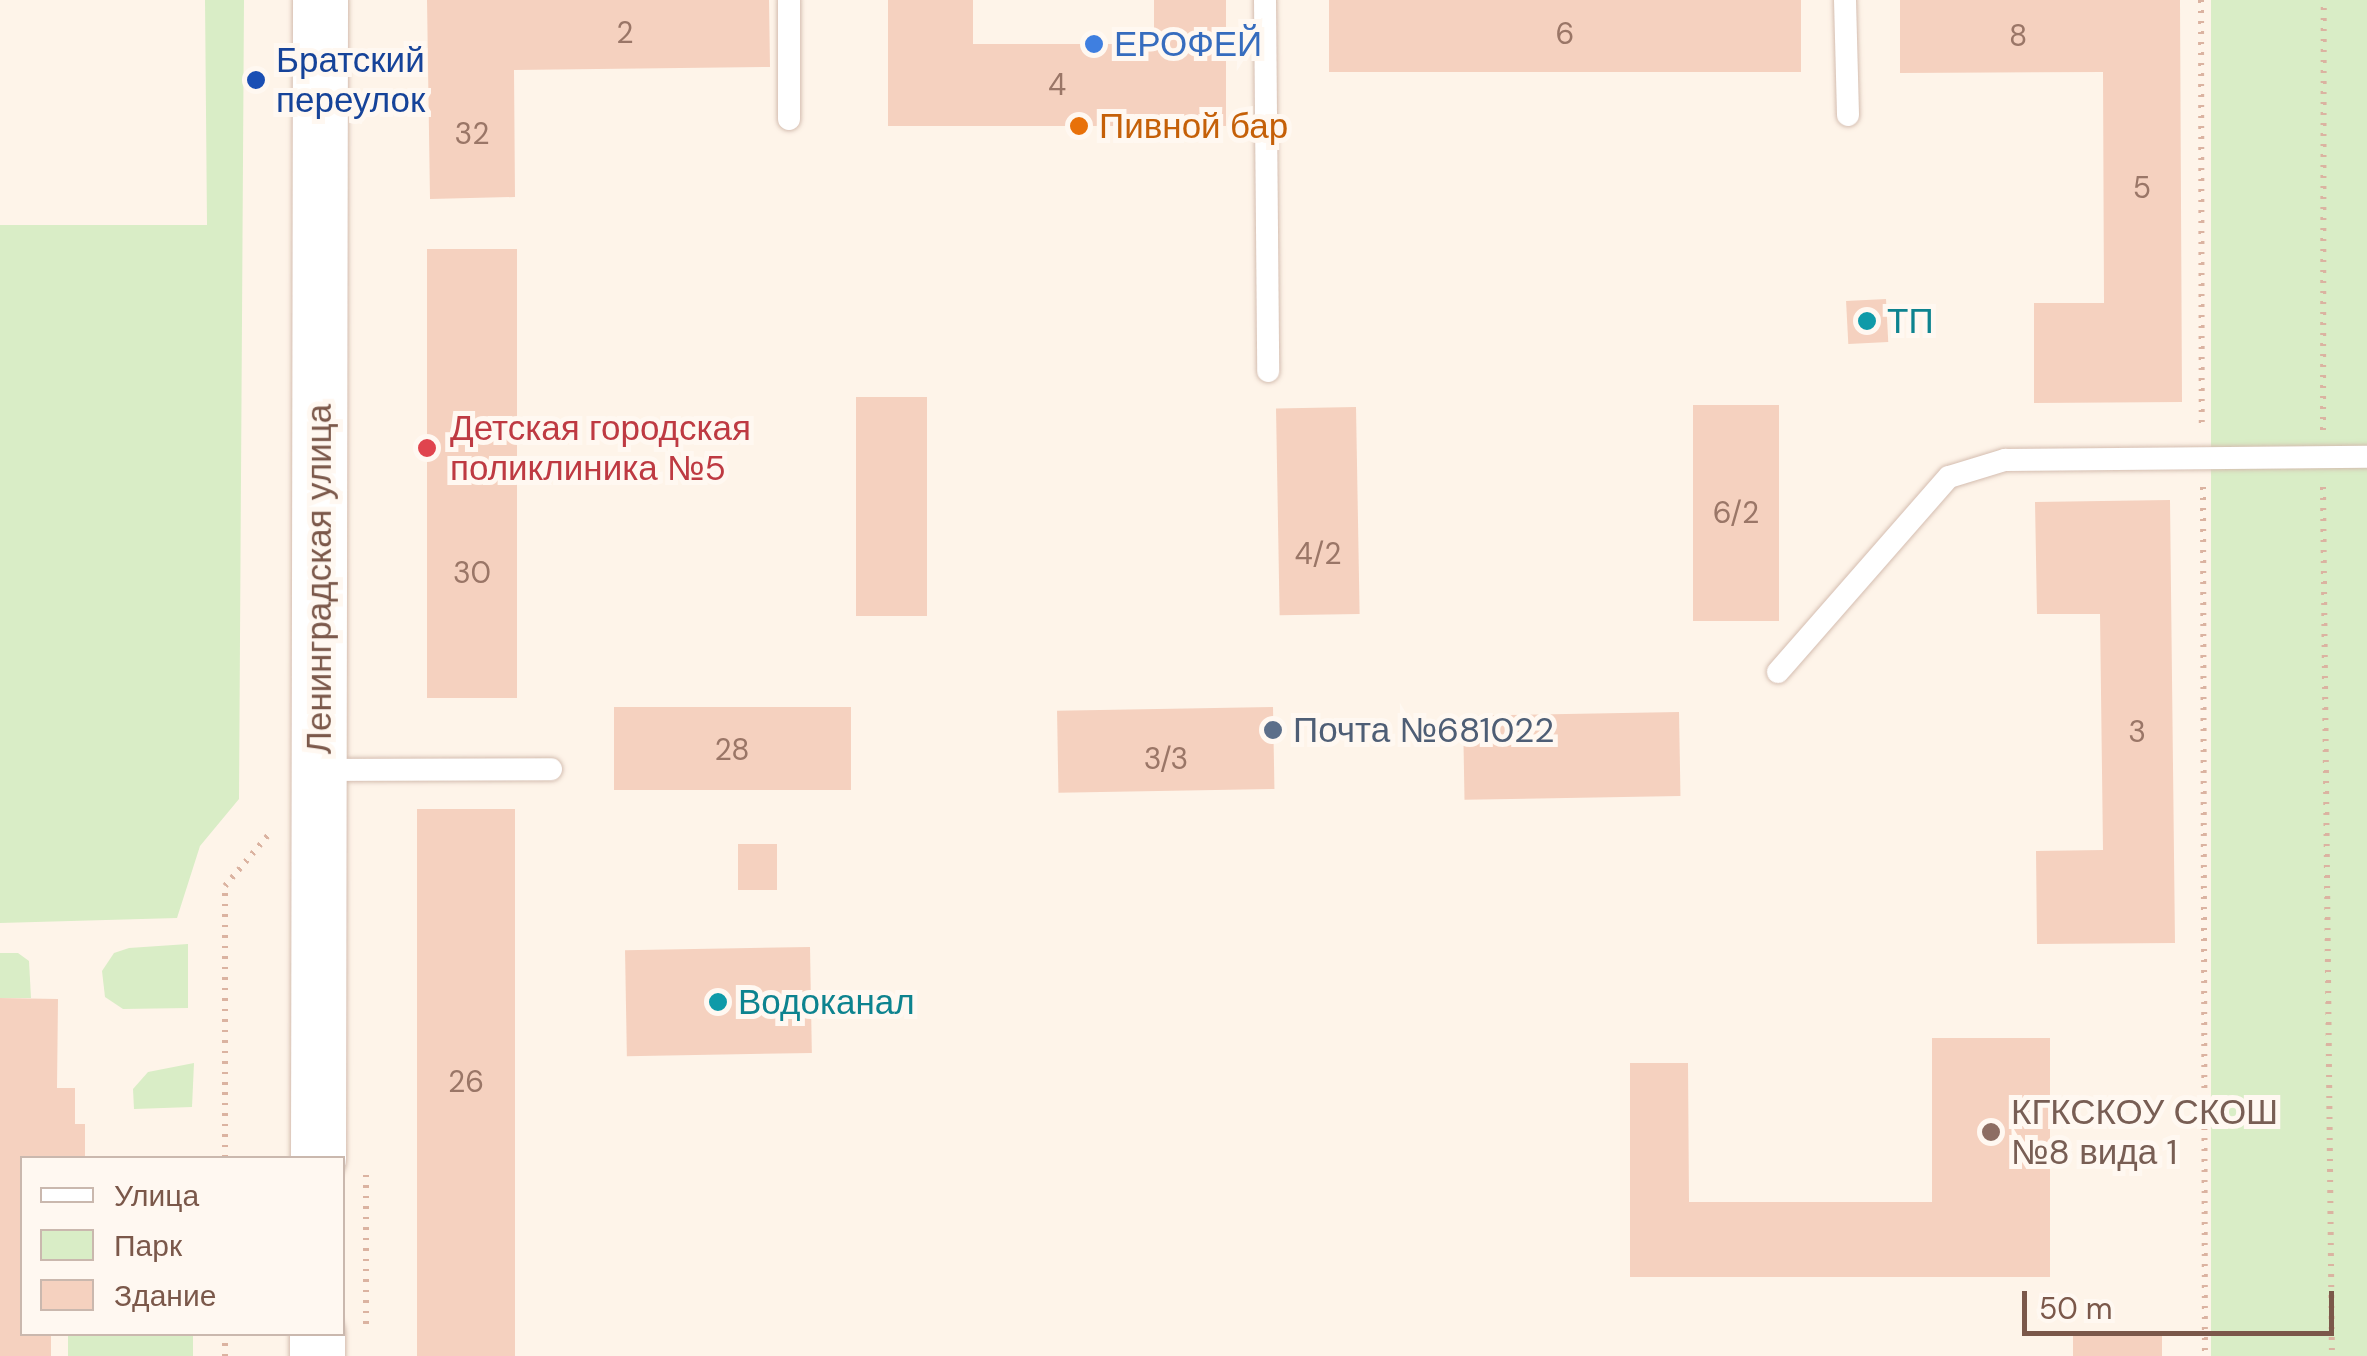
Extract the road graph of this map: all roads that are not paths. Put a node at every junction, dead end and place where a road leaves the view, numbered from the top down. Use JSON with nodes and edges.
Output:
{"nodes":[{"id":1,"x":320,"y":0,"type":"edge"},
{"id":2,"x":789,"y":0,"type":"edge"},
{"id":3,"x":1266,"y":0,"type":"edge"},
{"id":4,"x":1845,"y":0,"type":"edge"},
{"id":5,"x":1848,"y":115,"type":"dead end"},
{"id":6,"x":789,"y":119,"type":"dead end"},
{"id":7,"x":1268,"y":371,"type":"dead end"},
{"id":8,"x":2367,"y":457,"type":"edge"},
{"id":9,"x":1778,"y":672,"type":"dead end"},
{"id":10,"x":551,"y":769,"type":"dead end"},
{"id":11,"x":318,"y":770,"type":"junction"},
{"id":12,"x":318,"y":1156,"type":"edge"}],
"edges":[{"from":1,"to":11,"type":"main road","name":"Ленинградская улица"},
{"from":2,"to":6,"type":"lane"},
{"from":3,"to":7,"type":"lane"},
{"from":4,"to":5,"type":"lane"},
{"from":8,"to":9,"type":"lane"},
{"from":10,"to":11,"type":"lane"},
{"from":11,"to":12,"type":"main road","name":"Ленинградская улица"}]}
